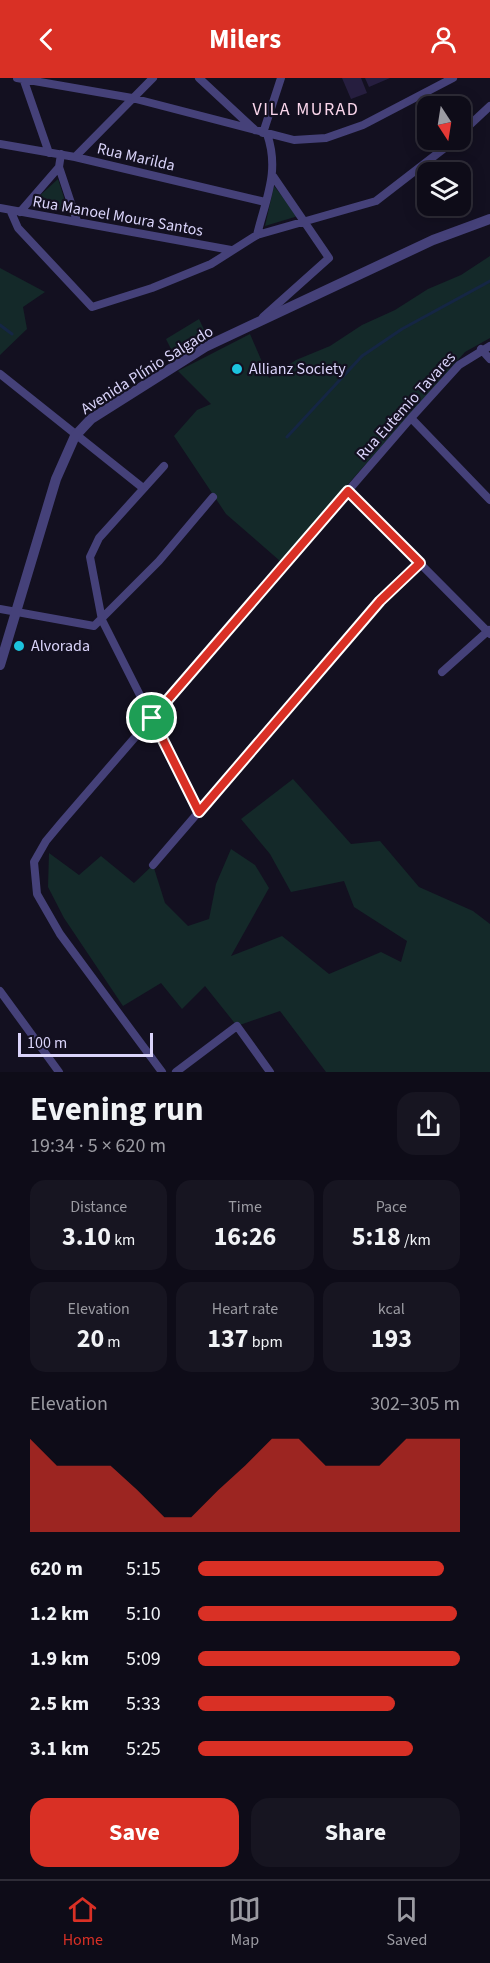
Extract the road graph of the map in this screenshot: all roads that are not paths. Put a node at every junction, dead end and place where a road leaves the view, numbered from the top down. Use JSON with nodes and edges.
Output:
{"nodes":[{"id":1,"x":21,"y":78,"type":"edge"},
{"id":2,"x":153,"y":78,"type":"edge"},
{"id":3,"x":200,"y":78,"type":"edge"},
{"id":4,"x":281,"y":78,"type":"edge"},
{"id":5,"x":453,"y":78,"type":"edge"},
{"id":6,"x":132,"y":98,"type":"junction"},
{"id":7,"x":490,"y":106,"type":"edge"},
{"id":8,"x":471,"y":124,"type":"edge"},
{"id":9,"x":262,"y":132,"type":"junction"},
{"id":10,"x":280,"y":136,"type":"junction"},
{"id":11,"x":0,"y":144,"type":"edge"},
{"id":12,"x":441,"y":150,"type":"edge"},
{"id":13,"x":49,"y":153,"type":"junction"},
{"id":14,"x":273,"y":153,"type":"junction"},
{"id":15,"x":61,"y":154,"type":"junction"},
{"id":16,"x":75,"y":156,"type":"junction"},
{"id":17,"x":59,"y":167,"type":"junction"},
{"id":18,"x":273,"y":176,"type":"junction"},
{"id":19,"x":265,"y":202,"type":"junction"},
{"id":20,"x":0,"y":208,"type":"edge"},
{"id":21,"x":16,"y":212,"type":"junction"},
{"id":22,"x":490,"y":219,"type":"edge"},
{"id":23,"x":306,"y":220,"type":"junction"},
{"id":24,"x":77,"y":221,"type":"junction"},
{"id":25,"x":257,"y":235,"type":"junction"},
{"id":26,"x":231,"y":250,"type":"junction"},
{"id":27,"x":255,"y":324,"type":"junction"},
{"id":28,"x":490,"y":346,"type":"edge"},
{"id":29,"x":481,"y":349,"type":"junction"},
{"id":30,"x":490,"y":359,"type":"edge"},
{"id":31,"x":0,"y":374,"type":"edge"},
{"id":32,"x":411,"y":418,"type":"junction"},
{"id":33,"x":75,"y":436,"type":"junction"},
{"id":34,"x":164,"y":466,"type":"dead end"},
{"id":35,"x":143,"y":488,"type":"junction"},
{"id":36,"x":348,"y":491,"type":"junction"},
{"id":37,"x":213,"y":497,"type":"dead end"},
{"id":38,"x":490,"y":500,"type":"edge"},
{"id":39,"x":420,"y":563,"type":"junction"},
{"id":40,"x":0,"y":609,"type":"edge"},
{"id":41,"x":15,"y":613,"type":"junction"},
{"id":42,"x":102,"y":620,"type":"junction"},
{"id":43,"x":489,"y":631,"type":"edge"},
{"id":44,"x":0,"y":665,"type":"edge"},
{"id":45,"x":442,"y":672,"type":"dead end"},
{"id":46,"x":152,"y":718,"type":"junction"},
{"id":47,"x":199,"y":812,"type":"junction"},
{"id":48,"x":153,"y":865,"type":"dead end"},
{"id":49,"x":0,"y":991,"type":"edge"},
{"id":50,"x":59,"y":1072,"type":"edge"},
{"id":51,"x":162,"y":1072,"type":"edge"},
{"id":52,"x":176,"y":1072,"type":"edge"},
{"id":53,"x":270,"y":1072,"type":"edge"}],
"edges":[{"from":1,"to":6,"type":"street"},
{"from":1,"to":13,"type":"street"},
{"from":2,"to":6,"type":"street"},
{"from":3,"to":9,"type":"street"},
{"from":4,"to":9,"type":"street"},
{"from":5,"to":10,"type":"street"},
{"from":6,"to":9,"type":"street"},
{"from":6,"to":16,"type":"street"},
{"from":7,"to":8,"type":"street"},
{"from":9,"to":10,"type":"street"},
{"from":9,"to":14,"type":"street"},
{"from":10,"to":14,"type":"street"},
{"from":11,"to":13,"type":"street","name":"Rua Marilda"},
{"from":12,"to":23,"type":"street"},
{"from":13,"to":15,"type":"street","name":"Rua Marilda"},
{"from":14,"to":18,"type":"street"},
{"from":15,"to":16,"type":"street","name":"Rua Marilda"},
{"from":15,"to":17,"type":"street"},
{"from":16,"to":19,"type":"street","name":"Rua Marilda"},
{"from":17,"to":21,"type":"street"},
{"from":17,"to":24,"type":"street"},
{"from":18,"to":19,"type":"street"},
{"from":18,"to":23,"type":"street"},
{"from":19,"to":25,"type":"street"},
{"from":20,"to":21,"type":"street","name":"Rua Manoel Moura Santos"},
{"from":21,"to":24,"type":"street","name":"Rua Manoel Moura Santos"},
{"from":21,"to":26,"type":"street"},
{"from":22,"to":27,"type":"street","name":"Avenida Plínio Salgado"},
{"from":23,"to":25,"type":"street"},
{"from":23,"to":27,"type":"street"},
{"from":24,"to":26,"type":"street","name":"Rua Manoel Moura Santos"},
{"from":25,"to":26,"type":"street"},
{"from":27,"to":33,"type":"street","name":"Avenida Plínio Salgado"},
{"from":28,"to":29,"type":"street","name":"Rua Eutemio Tavares"},
{"from":29,"to":30,"type":"street"},
{"from":29,"to":32,"type":"street","name":"Rua Eutemio Tavares"},
{"from":31,"to":33,"type":"street"},
{"from":32,"to":36,"type":"street","name":"Rua Eutemio Tavares"},
{"from":32,"to":38,"type":"street"},
{"from":33,"to":35,"type":"street"},
{"from":33,"to":41,"type":"street","name":"Avenida Plínio Salgado"},
{"from":34,"to":35,"type":"street"},
{"from":35,"to":42,"type":"street"},
{"from":36,"to":39,"type":"street"},
{"from":36,"to":46,"type":"street","name":"Rua Eutemio Tavares"},
{"from":37,"to":42,"type":"street"},
{"from":39,"to":43,"type":"street"},
{"from":39,"to":47,"type":"street"},
{"from":40,"to":41,"type":"street"},
{"from":41,"to":42,"type":"street"},
{"from":41,"to":44,"type":"street","name":"Avenida Plínio Salgado"},
{"from":42,"to":46,"type":"street"},
{"from":43,"to":45,"type":"street"},
{"from":46,"to":47,"type":"street"},
{"from":46,"to":51,"type":"street","name":"Rua Eutemio Tavares"},
{"from":47,"to":48,"type":"street"},
{"from":49,"to":50,"type":"street"},
{"from":52,"to":53,"type":"street"}]}
